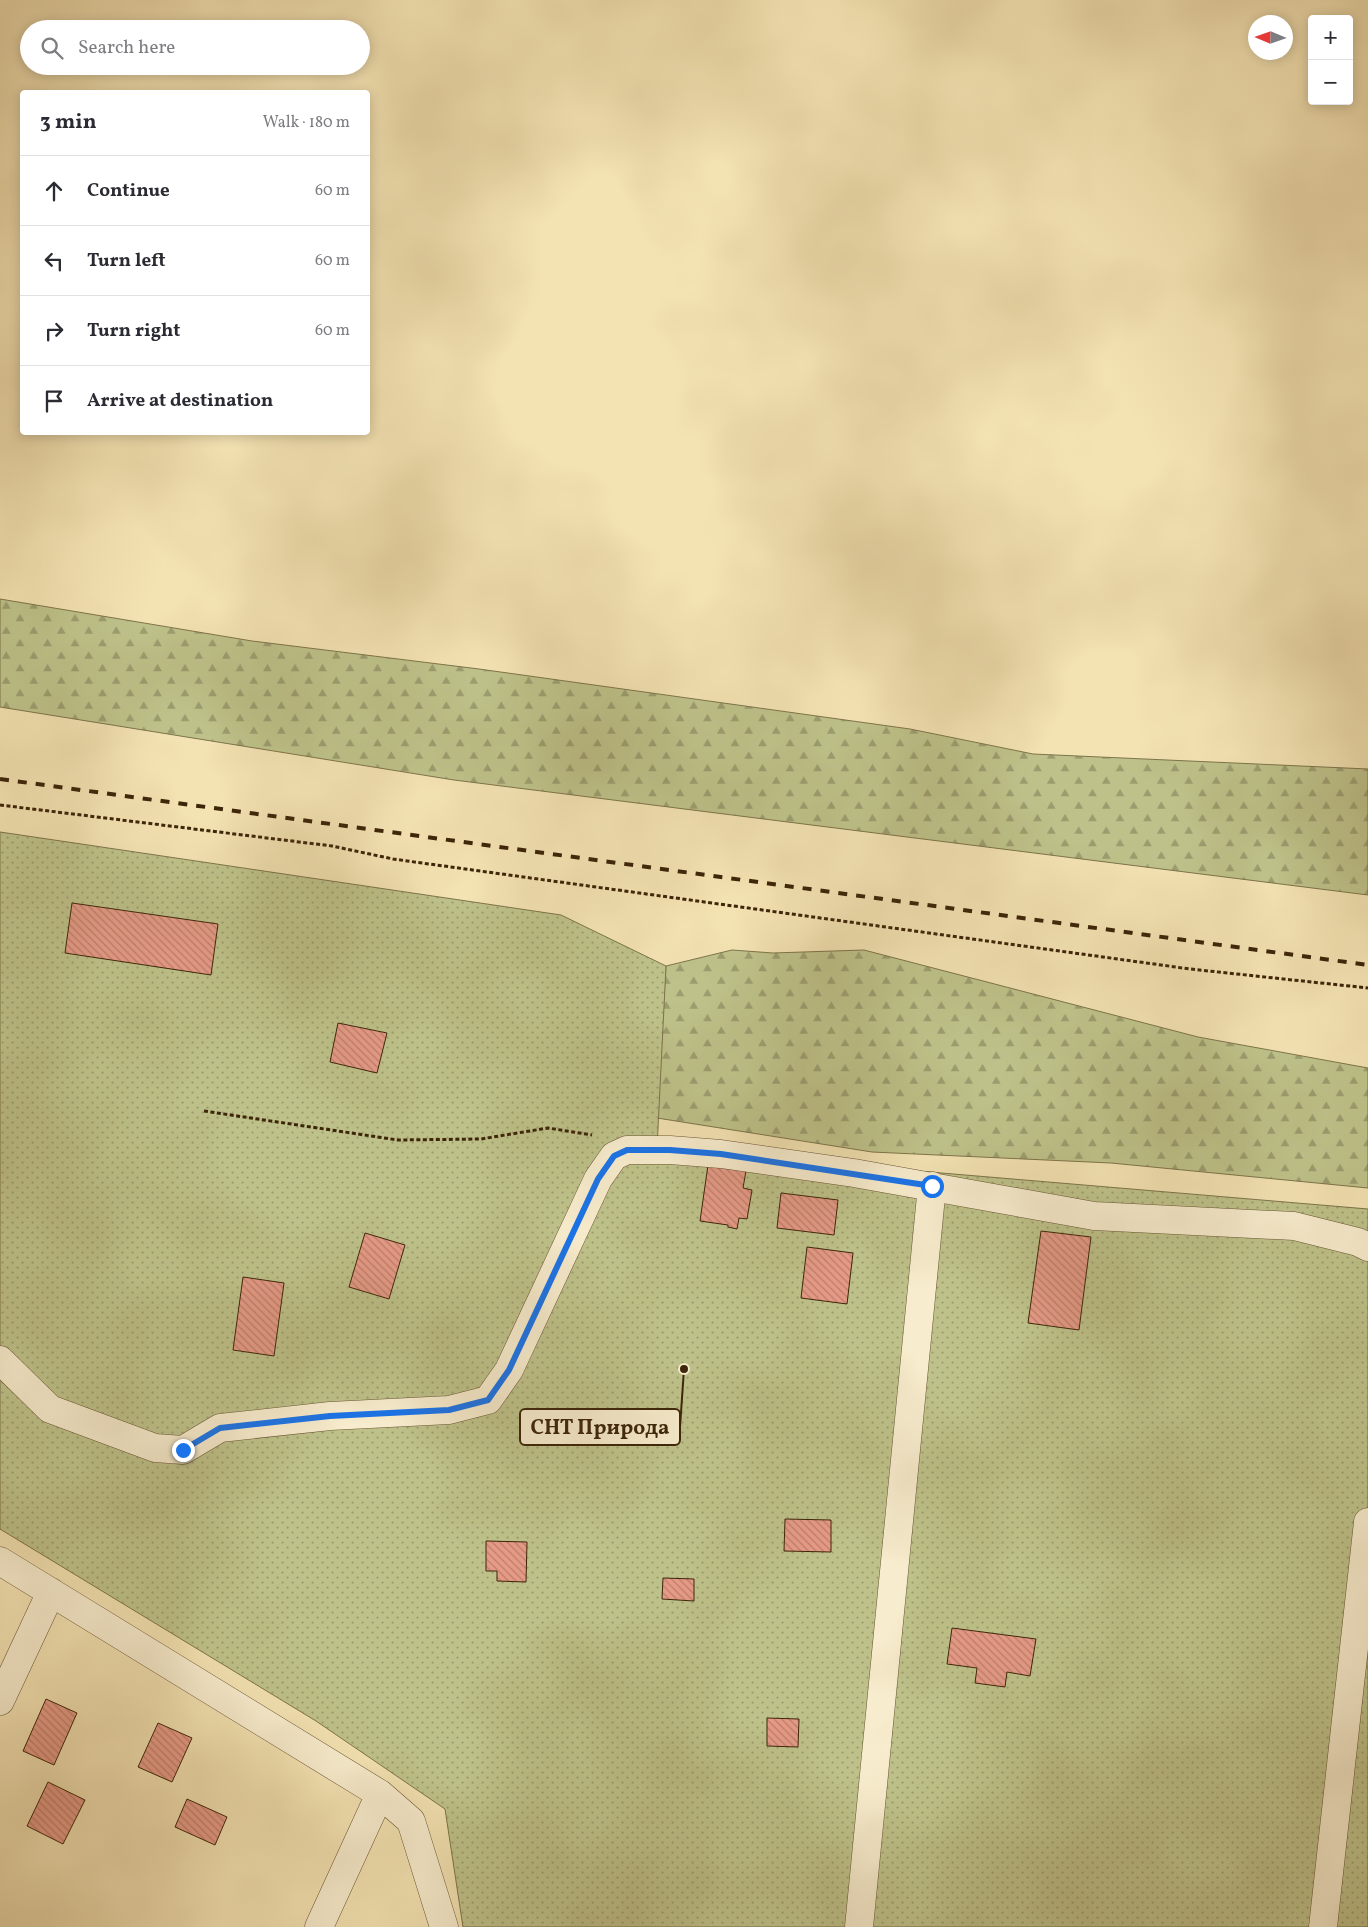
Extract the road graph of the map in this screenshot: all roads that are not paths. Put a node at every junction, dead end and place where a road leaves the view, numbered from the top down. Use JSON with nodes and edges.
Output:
{"nodes":[{"id":1,"x":932,"y":1186,"type":"junction"},
{"id":2,"x":1368,"y":1248,"type":"edge"},
{"id":3,"x":0,"y":1360,"type":"edge"},
{"id":4,"x":1368,"y":1522,"type":"edge"},
{"id":5,"x":0,"y":1561,"type":"edge"},
{"id":6,"x":50,"y":1592,"type":"junction"},
{"id":7,"x":0,"y":1701,"type":"edge"},
{"id":8,"x":380,"y":1794,"type":"junction"},
{"id":9,"x":319,"y":1927,"type":"edge"},
{"id":10,"x":444,"y":1927,"type":"edge"},
{"id":11,"x":859,"y":1927,"type":"edge"},
{"id":12,"x":1322,"y":1927,"type":"edge"}],
"edges":[{"from":1,"to":2,"type":"street"},
{"from":1,"to":3,"type":"street"},
{"from":1,"to":11,"type":"street"},
{"from":4,"to":12,"type":"street"},
{"from":5,"to":6,"type":"street"},
{"from":6,"to":7,"type":"street"},
{"from":6,"to":8,"type":"street"},
{"from":8,"to":9,"type":"street"},
{"from":8,"to":10,"type":"street"}]}
